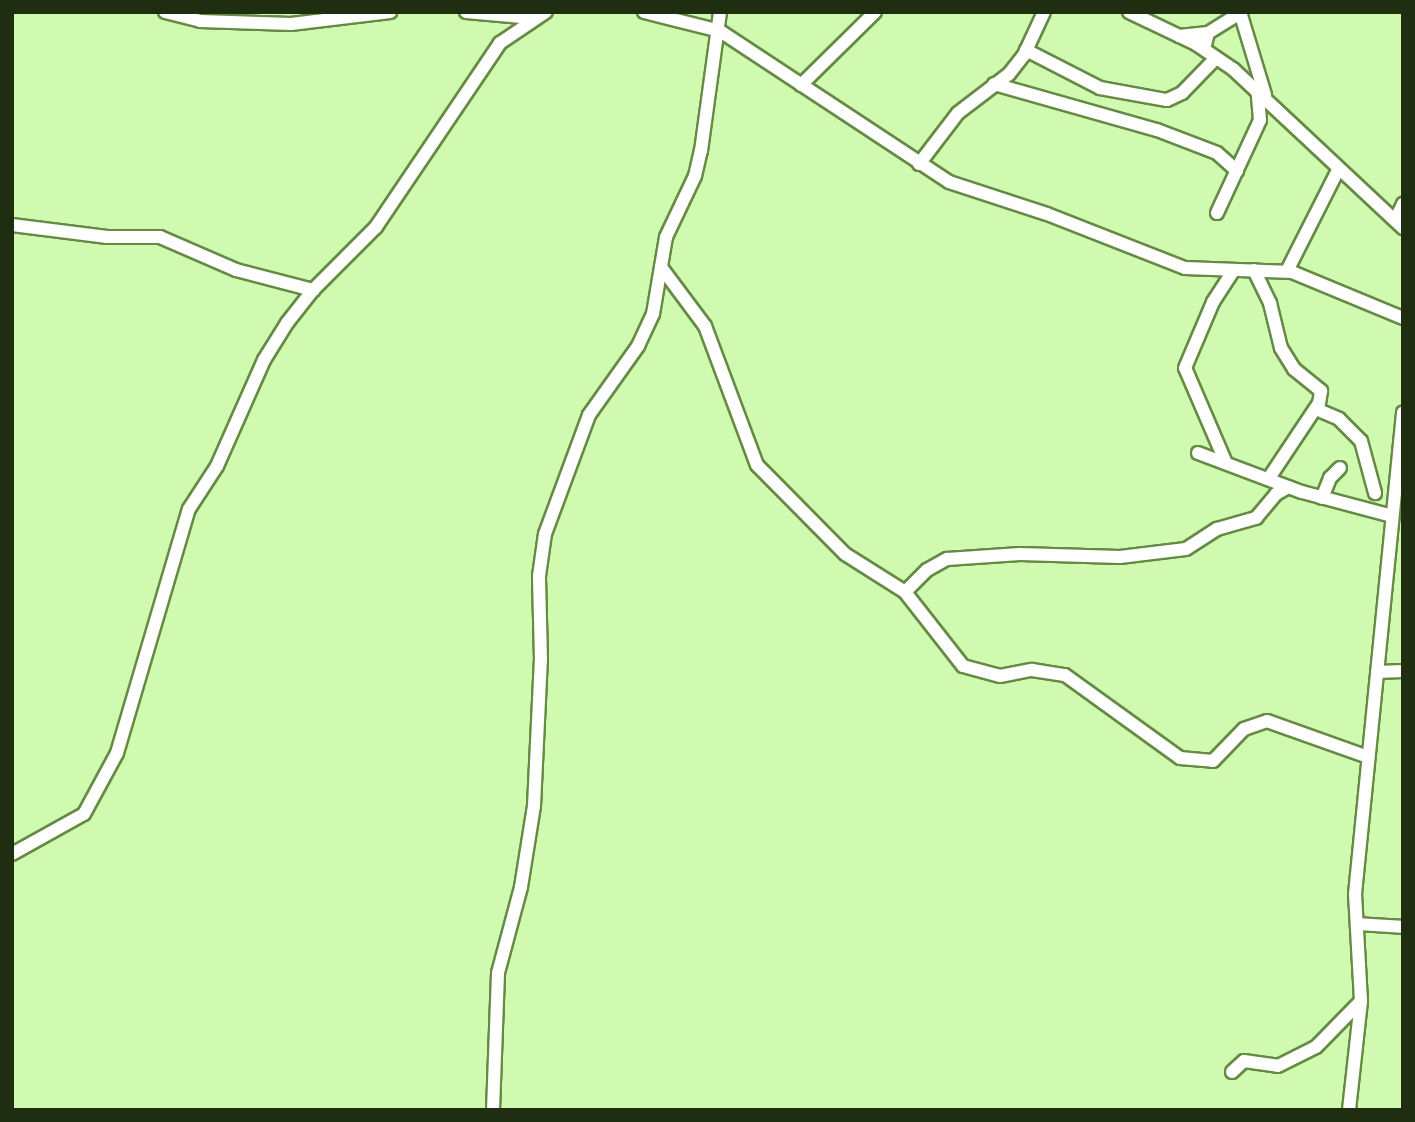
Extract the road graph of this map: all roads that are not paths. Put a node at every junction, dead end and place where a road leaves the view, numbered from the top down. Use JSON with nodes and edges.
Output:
{"nodes":[{"id":1,"x":165,"y":12,"type":"edge"},
{"id":2,"x":390,"y":12,"type":"edge"},
{"id":3,"x":466,"y":12,"type":"edge"},
{"id":4,"x":546,"y":12,"type":"edge"},
{"id":5,"x":644,"y":12,"type":"edge"},
{"id":6,"x":720,"y":12,"type":"edge"},
{"id":7,"x":875,"y":12,"type":"edge"},
{"id":8,"x":1044,"y":12,"type":"edge"},
{"id":9,"x":1129,"y":12,"type":"edge"},
{"id":10,"x":1241,"y":12,"type":"edge"},
{"id":11,"x":533,"y":18,"type":"junction"},
{"id":12,"x":720,"y":31,"type":"junction"},
{"id":13,"x":1208,"y":33,"type":"junction"},
{"id":14,"x":1179,"y":36,"type":"junction"},
{"id":15,"x":1204,"y":49,"type":"junction"},
{"id":16,"x":1026,"y":50,"type":"junction"},
{"id":17,"x":1216,"y":58,"type":"junction"},
{"id":18,"x":801,"y":85,"type":"junction"},
{"id":19,"x":994,"y":85,"type":"junction"},
{"id":20,"x":1261,"y":92,"type":"junction"},
{"id":21,"x":919,"y":164,"type":"junction"},
{"id":22,"x":1338,"y":170,"type":"junction"},
{"id":23,"x":1237,"y":171,"type":"junction"},
{"id":24,"x":1403,"y":204,"type":"edge"},
{"id":25,"x":1217,"y":213,"type":"dead end"},
{"id":26,"x":1399,"y":224,"type":"edge"},
{"id":27,"x":12,"y":225,"type":"edge"},
{"id":28,"x":661,"y":267,"type":"junction"},
{"id":29,"x":1254,"y":270,"type":"junction"},
{"id":30,"x":1233,"y":271,"type":"junction"},
{"id":31,"x":1287,"y":271,"type":"junction"},
{"id":32,"x":313,"y":290,"type":"junction"},
{"id":33,"x":1403,"y":318,"type":"edge"},
{"id":34,"x":1316,"y":409,"type":"junction"},
{"id":35,"x":1403,"y":412,"type":"edge"},
{"id":36,"x":1198,"y":453,"type":"dead end"},
{"id":37,"x":1226,"y":463,"type":"junction"},
{"id":38,"x":1339,"y":468,"type":"dead end"},
{"id":39,"x":1400,"y":476,"type":"edge"},
{"id":40,"x":1269,"y":478,"type":"junction"},
{"id":41,"x":1288,"y":487,"type":"junction"},
{"id":42,"x":1375,"y":493,"type":"junction"},
{"id":43,"x":1322,"y":498,"type":"junction"},
{"id":44,"x":1359,"y":507,"type":"junction"},
{"id":45,"x":1392,"y":516,"type":"junction"},
{"id":46,"x":905,"y":592,"type":"junction"},
{"id":47,"x":1403,"y":671,"type":"edge"},
{"id":48,"x":1377,"y":672,"type":"junction"},
{"id":49,"x":1368,"y":757,"type":"junction"},
{"id":50,"x":12,"y":854,"type":"edge"},
{"id":51,"x":1357,"y":925,"type":"junction"},
{"id":52,"x":1403,"y":928,"type":"edge"},
{"id":53,"x":1361,"y":1001,"type":"junction"},
{"id":54,"x":1232,"y":1072,"type":"dead end"},
{"id":55,"x":493,"y":1110,"type":"edge"},
{"id":56,"x":1349,"y":1110,"type":"edge"}],
"edges":[{"from":1,"to":2,"type":"street"},
{"from":3,"to":11,"type":"street"},
{"from":4,"to":11,"type":"street"},
{"from":5,"to":12,"type":"street"},
{"from":6,"to":12,"type":"street"},
{"from":7,"to":18,"type":"street"},
{"from":8,"to":16,"type":"street"},
{"from":9,"to":14,"type":"street"},
{"from":10,"to":13,"type":"street"},
{"from":10,"to":20,"type":"street"},
{"from":11,"to":32,"type":"street"},
{"from":12,"to":18,"type":"street"},
{"from":12,"to":28,"type":"street"},
{"from":13,"to":14,"type":"street"},
{"from":13,"to":15,"type":"street"},
{"from":14,"to":15,"type":"street"},
{"from":15,"to":17,"type":"street"},
{"from":16,"to":17,"type":"street"},
{"from":16,"to":19,"type":"street"},
{"from":17,"to":20,"type":"street"},
{"from":18,"to":21,"type":"street"},
{"from":19,"to":21,"type":"street"},
{"from":19,"to":23,"type":"street"},
{"from":20,"to":22,"type":"street"},
{"from":20,"to":23,"type":"street"},
{"from":21,"to":30,"type":"street"},
{"from":22,"to":26,"type":"street"},
{"from":22,"to":31,"type":"street"},
{"from":23,"to":25,"type":"street"},
{"from":24,"to":26,"type":"street"},
{"from":27,"to":32,"type":"street"},
{"from":28,"to":46,"type":"street"},
{"from":28,"to":55,"type":"street"},
{"from":29,"to":30,"type":"street"},
{"from":29,"to":31,"type":"street"},
{"from":29,"to":34,"type":"street"},
{"from":30,"to":37,"type":"street"},
{"from":31,"to":33,"type":"street"},
{"from":32,"to":50,"type":"street"},
{"from":34,"to":40,"type":"street"},
{"from":34,"to":42,"type":"street"},
{"from":35,"to":39,"type":"street"},
{"from":36,"to":37,"type":"street"},
{"from":37,"to":40,"type":"street"},
{"from":38,"to":43,"type":"street"},
{"from":39,"to":42,"type":"street"},
{"from":39,"to":45,"type":"street"},
{"from":40,"to":41,"type":"street"},
{"from":41,"to":43,"type":"street"},
{"from":41,"to":46,"type":"street"},
{"from":42,"to":44,"type":"street"},
{"from":43,"to":44,"type":"street"},
{"from":44,"to":45,"type":"street"},
{"from":45,"to":48,"type":"street"},
{"from":46,"to":49,"type":"street"},
{"from":47,"to":48,"type":"street"},
{"from":48,"to":49,"type":"street"},
{"from":49,"to":51,"type":"street"},
{"from":51,"to":52,"type":"street"},
{"from":51,"to":53,"type":"street"},
{"from":53,"to":54,"type":"street"},
{"from":53,"to":56,"type":"street"}]}
